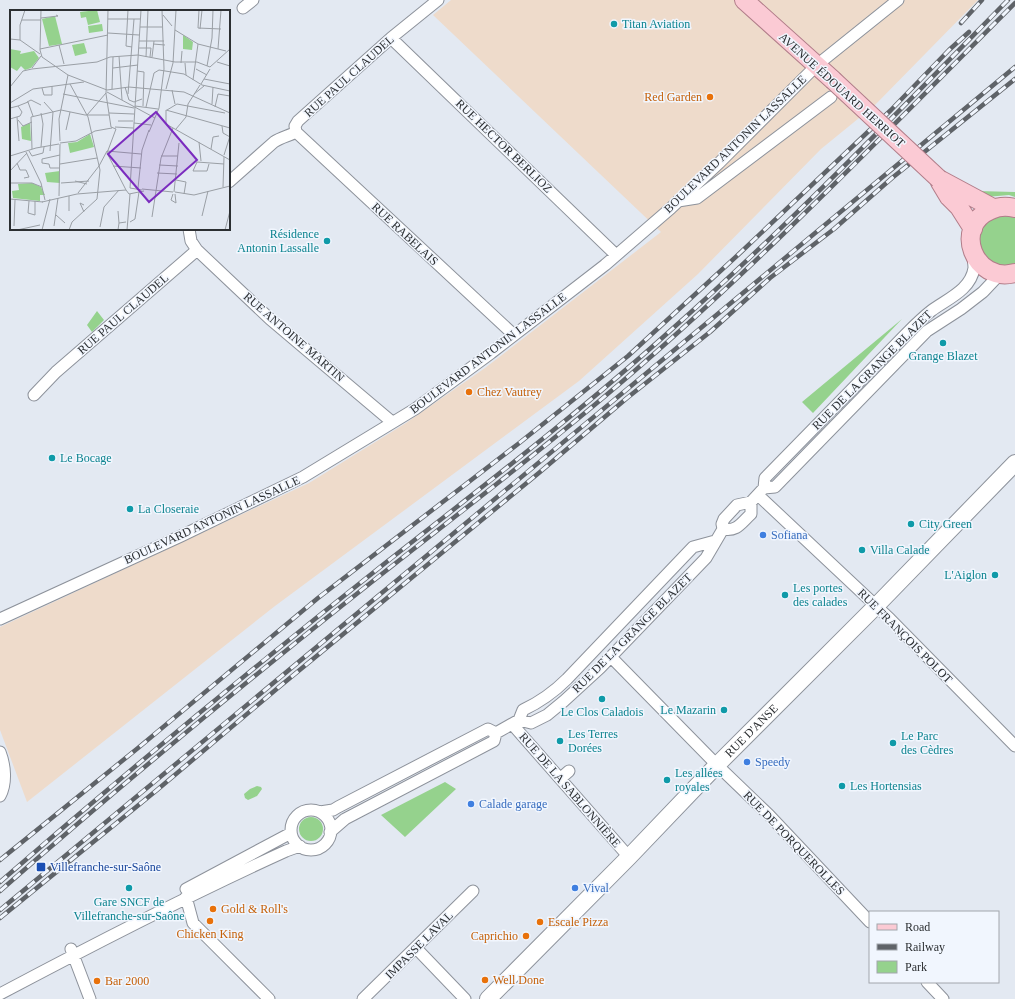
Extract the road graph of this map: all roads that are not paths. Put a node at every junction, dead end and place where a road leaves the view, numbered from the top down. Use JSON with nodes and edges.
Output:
{"nodes":[{"id":1,"x":253,"y":0,"type":"edge"},
{"id":2,"x":438,"y":0,"type":"edge"},
{"id":3,"x":744,"y":0,"type":"edge"},
{"id":4,"x":898,"y":0,"type":"edge"},
{"id":5,"x":243,"y":8,"type":"dead end"},
{"id":6,"x":391,"y":38,"type":"junction"},
{"id":7,"x":817,"y":65,"type":"junction"},
{"id":8,"x":832,"y":89,"type":"junction"},
{"id":9,"x":296,"y":132,"type":"junction"},
{"id":10,"x":939,"y":179,"type":"junction"},
{"id":11,"x":230,"y":181,"type":"edge"},
{"id":12,"x":678,"y":201,"type":"junction"},
{"id":13,"x":993,"y":208,"type":"junction"},
{"id":14,"x":1015,"y":208,"type":"edge"},
{"id":15,"x":973,"y":228,"type":"junction"},
{"id":16,"x":189,"y":230,"type":"edge"},
{"id":17,"x":197,"y":250,"type":"junction"},
{"id":18,"x":972,"y":252,"type":"junction"},
{"id":19,"x":616,"y":255,"type":"junction"},
{"id":20,"x":1009,"y":274,"type":"edge"},
{"id":21,"x":514,"y":335,"type":"junction"},
{"id":22,"x":34,"y":396,"type":"dead end"},
{"id":23,"x":392,"y":422,"type":"junction"},
{"id":24,"x":1015,"y":463,"type":"edge"},
{"id":25,"x":758,"y":495,"type":"junction"},
{"id":26,"x":723,"y":530,"type":"junction"},
{"id":27,"x":715,"y":541,"type":"junction"},
{"id":28,"x":876,"y":606,"type":"junction"},
{"id":29,"x":0,"y":619,"type":"edge"},
{"id":30,"x":611,"y":657,"type":"junction"},
{"id":31,"x":515,"y":722,"type":"junction"},
{"id":32,"x":496,"y":732,"type":"junction"},
{"id":33,"x":1015,"y":746,"type":"edge"},
{"id":34,"x":0,"y":752,"type":"edge"},
{"id":35,"x":717,"y":765,"type":"junction"},
{"id":36,"x":569,"y":771,"type":"dead end"},
{"id":37,"x":560,"y":778,"type":"junction"},
{"id":38,"x":0,"y":796,"type":"edge"},
{"id":39,"x":320,"y":812,"type":"junction"},
{"id":40,"x":330,"y":832,"type":"junction"},
{"id":41,"x":291,"y":833,"type":"junction"},
{"id":42,"x":300,"y":846,"type":"junction"},
{"id":43,"x":629,"y":857,"type":"junction"},
{"id":44,"x":474,"y":890,"type":"dead end"},
{"id":45,"x":186,"y":897,"type":"junction"},
{"id":46,"x":869,"y":921,"type":"edge"},
{"id":47,"x":416,"y":948,"type":"junction"},
{"id":48,"x":72,"y":952,"type":"junction"},
{"id":49,"x":928,"y":983,"type":"edge"},
{"id":50,"x":0,"y":987,"type":"edge"},
{"id":51,"x":0,"y":994,"type":"edge"},
{"id":52,"x":90,"y":999,"type":"edge"},
{"id":53,"x":270,"y":999,"type":"edge"},
{"id":54,"x":363,"y":999,"type":"edge"},
{"id":55,"x":465,"y":999,"type":"edge"},
{"id":56,"x":488,"y":999,"type":"edge"},
{"id":57,"x":943,"y":999,"type":"edge"}],
"edges":[{"from":1,"to":5,"type":"street"},
{"from":2,"to":6,"type":"street","name":"RUE PAUL CLAUDEL"},
{"from":3,"to":7,"type":"main road","name":"AVENUE ÉDOUARD HERRIOT"},
{"from":4,"to":7,"type":"street","name":"BOULEVARD ANTONIN LASSALLE"},
{"from":6,"to":9,"type":"street","name":"RUE PAUL CLAUDEL"},
{"from":6,"to":19,"type":"street","name":"RUE HECTOR BERLIOZ"},
{"from":7,"to":8,"type":"main road","name":"AVENUE ÉDOUARD HERRIOT"},
{"from":7,"to":12,"type":"street","name":"BOULEVARD ANTONIN LASSALLE"},
{"from":8,"to":10,"type":"main road","name":"AVENUE ÉDOUARD HERRIOT","bridge":true},
{"from":8,"to":12,"type":"street"},
{"from":9,"to":11,"type":"street"},
{"from":9,"to":21,"type":"street","name":"RUE RABELAIS"},
{"from":10,"to":13,"type":"main road","name":"AVENUE ÉDOUARD HERRIOT"},
{"from":10,"to":15,"type":"main road","name":"AVENUE ÉDOUARD HERRIOT"},
{"from":12,"to":19,"type":"street","name":"BOULEVARD ANTONIN LASSALLE"},
{"from":13,"to":14,"type":"main road"},
{"from":13,"to":15,"type":"main road"},
{"from":15,"to":18,"type":"main road"},
{"from":16,"to":17,"type":"street"},
{"from":17,"to":22,"type":"street","name":"RUE PAUL CLAUDEL"},
{"from":17,"to":23,"type":"street","name":"RUE ANTOINE MARTIN"},
{"from":18,"to":20,"type":"main road"},
{"from":18,"to":25,"type":"street","name":"RUE DE LA GRANGE BLAZET"},
{"from":19,"to":21,"type":"street","name":"BOULEVARD ANTONIN LASSALLE"},
{"from":20,"to":25,"type":"street","name":"RUE DE LA GRANGE BLAZET"},
{"from":21,"to":23,"type":"street","name":"BOULEVARD ANTONIN LASSALLE"},
{"from":23,"to":29,"type":"street","name":"BOULEVARD ANTONIN LASSALLE"},
{"from":24,"to":28,"type":"main road","name":"RUE D'ANSE"},
{"from":25,"to":26,"type":"street","name":"RUE DE LA GRANGE BLAZET"},
{"from":25,"to":26,"type":"street","name":"RUE DE LA GRANGE BLAZET"},
{"from":25,"to":28,"type":"street","name":"RUE FRANÇOIS POLOT"},
{"from":26,"to":27,"type":"street","name":"RUE DE LA GRANGE BLAZET"},
{"from":27,"to":30,"type":"street","name":"RUE DE LA GRANGE BLAZET"},
{"from":27,"to":31,"type":"street","name":"RUE DE LA GRANGE BLAZET"},
{"from":28,"to":33,"type":"street","name":"RUE FRANÇOIS POLOT"},
{"from":28,"to":35,"type":"main road","name":"RUE D'ANSE"},
{"from":30,"to":31,"type":"street","name":"RUE DE LA GRANGE BLAZET"},
{"from":30,"to":35,"type":"street","name":"RUE DE PORQUEROLLES"},
{"from":31,"to":32,"type":"street","name":"RUE DE LA GRANGE BLAZET"},
{"from":31,"to":37,"type":"street","name":"RUE DE LA SABLONNIÈRE"},
{"from":32,"to":39,"type":"street","name":"RUE DE LA GRANGE BLAZET"},
{"from":32,"to":40,"type":"street","name":"RUE DE LA GRANGE BLAZET"},
{"from":34,"to":38,"type":"street"},
{"from":35,"to":43,"type":"main road","name":"RUE D'ANSE"},
{"from":35,"to":46,"type":"street","name":"RUE DE PORQUEROLLES"},
{"from":36,"to":37,"type":"street"},
{"from":37,"to":43,"type":"street","name":"RUE DE LA SABLONNIÈRE"},
{"from":39,"to":40,"type":"street"},
{"from":39,"to":41,"type":"street"},
{"from":40,"to":42,"type":"street"},
{"from":41,"to":42,"type":"street"},
{"from":41,"to":48,"type":"street"},
{"from":42,"to":45,"type":"street"},
{"from":43,"to":56,"type":"main road","name":"RUE D'ANSE"},
{"from":44,"to":47,"type":"street","name":"IMPASSE LAVAL"},
{"from":45,"to":48,"type":"street"},
{"from":45,"to":53,"type":"street"},
{"from":47,"to":54,"type":"street","name":"IMPASSE LAVAL"},
{"from":47,"to":55,"type":"street"},
{"from":48,"to":50,"type":"street"},
{"from":48,"to":51,"type":"street"},
{"from":48,"to":52,"type":"street"},
{"from":49,"to":57,"type":"street"}]}
